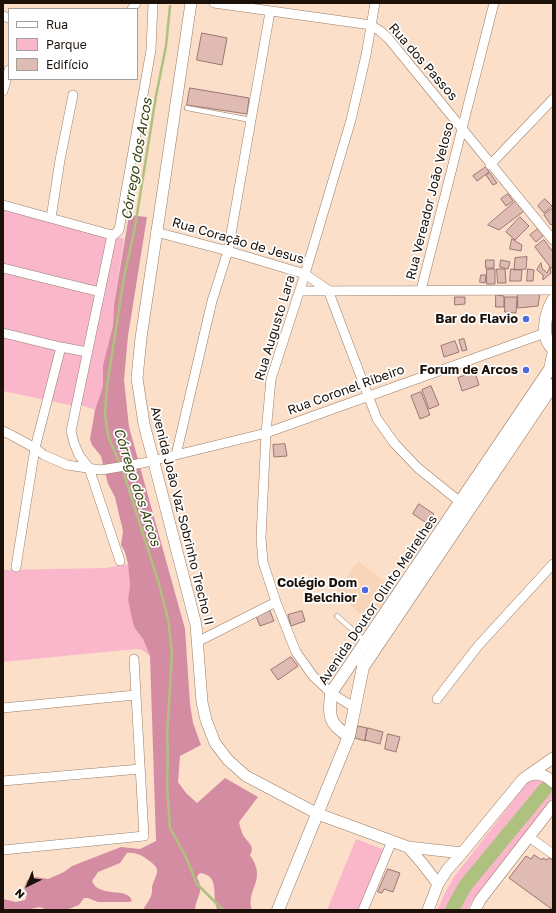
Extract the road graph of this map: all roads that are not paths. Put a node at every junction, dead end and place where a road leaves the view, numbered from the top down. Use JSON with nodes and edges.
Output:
{"nodes":[{"id":1,"x":153,"y":3,"type":"edge"},
{"id":2,"x":191,"y":3,"type":"edge"},
{"id":3,"x":214,"y":3,"type":"edge"},
{"id":4,"x":375,"y":3,"type":"edge"},
{"id":5,"x":494,"y":3,"type":"edge"},
{"id":6,"x":270,"y":12,"type":"junction"},
{"id":7,"x":371,"y":25,"type":"junction"},
{"id":8,"x":8,"y":74,"type":"edge"},
{"id":9,"x":3,"y":91,"type":"edge"},
{"id":10,"x":73,"y":94,"type":"dead end"},
{"id":11,"x":553,"y":99,"type":"edge"},
{"id":12,"x":187,"y":108,"type":"dead end"},
{"id":13,"x":251,"y":120,"type":"junction"},
{"id":14,"x":462,"y":128,"type":"junction"},
{"id":15,"x":490,"y":165,"type":"junction"},
{"id":16,"x":3,"y":205,"type":"edge"},
{"id":17,"x":51,"y":218,"type":"junction"},
{"id":18,"x":156,"y":232,"type":"junction"},
{"id":19,"x":112,"y":235,"type":"junction"},
{"id":20,"x":553,"y":240,"type":"edge"},
{"id":21,"x":228,"y":251,"type":"junction"},
{"id":22,"x":3,"y":268,"type":"edge"},
{"id":23,"x":305,"y":274,"type":"junction"},
{"id":24,"x":328,"y":290,"type":"junction"},
{"id":25,"x":421,"y":290,"type":"junction"},
{"id":26,"x":553,"y":290,"type":"edge"},
{"id":27,"x":300,"y":291,"type":"junction"},
{"id":28,"x":100,"y":292,"type":"junction"},
{"id":29,"x":551,"y":307,"type":"edge"},
{"id":30,"x":546,"y":330,"type":"junction"},
{"id":31,"x":3,"y":333,"type":"edge"},
{"id":32,"x":60,"y":347,"type":"junction"},
{"id":33,"x":553,"y":349,"type":"edge"},
{"id":34,"x":88,"y":352,"type":"junction"},
{"id":35,"x":553,"y":355,"type":"edge"},
{"id":36,"x":552,"y":370,"type":"edge"},
{"id":37,"x":553,"y":385,"type":"edge"},
{"id":38,"x":368,"y":396,"type":"junction"},
{"id":39,"x":3,"y":431,"type":"edge"},
{"id":40,"x":266,"y":433,"type":"junction"},
{"id":41,"x":509,"y":440,"type":"junction"},
{"id":42,"x":35,"y":448,"type":"junction"},
{"id":43,"x":176,"y":455,"type":"junction"},
{"id":44,"x":148,"y":462,"type":"junction"},
{"id":45,"x":89,"y":468,"type":"junction"},
{"id":46,"x":464,"y":506,"type":"junction"},
{"id":47,"x":120,"y":561,"type":"dead end"},
{"id":48,"x":553,"y":564,"type":"edge"},
{"id":49,"x":16,"y":566,"type":"dead end"},
{"id":50,"x":276,"y":602,"type":"junction"},
{"id":51,"x":337,"y":616,"type":"dead end"},
{"id":52,"x":197,"y":642,"type":"junction"},
{"id":53,"x":370,"y":645,"type":"junction"},
{"id":54,"x":134,"y":659,"type":"dead end"},
{"id":55,"x":331,"y":693,"type":"junction"},
{"id":56,"x":135,"y":695,"type":"junction"},
{"id":57,"x":437,"y":699,"type":"dead end"},
{"id":58,"x":3,"y":708,"type":"edge"},
{"id":59,"x":355,"y":708,"type":"junction"},
{"id":60,"x":349,"y":736,"type":"junction"},
{"id":61,"x":553,"y":758,"type":"edge"},
{"id":62,"x":553,"y":765,"type":"edge"},
{"id":63,"x":140,"y":769,"type":"junction"},
{"id":64,"x":553,"y":770,"type":"edge"},
{"id":65,"x":523,"y":779,"type":"junction"},
{"id":66,"x":3,"y":781,"type":"edge"},
{"id":67,"x":553,"y":782,"type":"edge"},
{"id":68,"x":553,"y":806,"type":"edge"},
{"id":69,"x":318,"y":814,"type":"junction"},
{"id":70,"x":529,"y":837,"type":"junction"},
{"id":71,"x":392,"y":841,"type":"junction"},
{"id":72,"x":408,"y":847,"type":"junction"},
{"id":73,"x":3,"y":850,"type":"edge"},
{"id":74,"x":462,"y":853,"type":"junction"},
{"id":75,"x":553,"y":854,"type":"edge"},
{"id":76,"x":438,"y":884,"type":"junction"},
{"id":77,"x":278,"y":910,"type":"edge"},
{"id":78,"x":363,"y":910,"type":"edge"},
{"id":79,"x":428,"y":910,"type":"edge"},
{"id":80,"x":475,"y":910,"type":"edge"}],
"edges":[{"from":1,"to":19,"type":"street"},
{"from":2,"to":18,"type":"street","name":"Avenida João Vaz Sobrinho Trecho II"},
{"from":3,"to":6,"type":"street","name":"Rua dos Passos"},
{"from":4,"to":7,"type":"street","name":"Rua Augusto Lara"},
{"from":5,"to":14,"type":"street","name":"Rua Vereador João Veloso"},
{"from":6,"to":7,"type":"street","name":"Rua dos Passos"},
{"from":6,"to":13,"type":"street"},
{"from":7,"to":14,"type":"street","name":"Rua dos Passos"},
{"from":7,"to":23,"type":"street","name":"Rua Augusto Lara"},
{"from":8,"to":9,"type":"street"},
{"from":10,"to":17,"type":"street"},
{"from":11,"to":15,"type":"street"},
{"from":12,"to":13,"type":"lane"},
{"from":13,"to":21,"type":"street"},
{"from":14,"to":15,"type":"street","name":"Rua dos Passos"},
{"from":14,"to":25,"type":"street","name":"Rua Vereador João Veloso"},
{"from":15,"to":20,"type":"street","name":"Rua dos Passos"},
{"from":16,"to":17,"type":"street"},
{"from":17,"to":19,"type":"street"},
{"from":18,"to":21,"type":"street","name":"Rua Coração de Jesus"},
{"from":18,"to":44,"type":"street","name":"Avenida João Vaz Sobrinho Trecho II"},
{"from":19,"to":28,"type":"street"},
{"from":21,"to":23,"type":"street","name":"Rua Coração de Jesus"},
{"from":21,"to":43,"type":"street"},
{"from":22,"to":28,"type":"street"},
{"from":23,"to":24,"type":"street","name":"Rua Coração de Jesus"},
{"from":23,"to":27,"type":"street","name":"Rua Augusto Lara"},
{"from":24,"to":25,"type":"street"},
{"from":24,"to":27,"type":"street"},
{"from":24,"to":38,"type":"street"},
{"from":25,"to":26,"type":"street"},
{"from":27,"to":40,"type":"street","name":"Rua Augusto Lara"},
{"from":28,"to":34,"type":"street"},
{"from":29,"to":30,"type":"main road"},
{"from":30,"to":33,"type":"main road"},
{"from":30,"to":38,"type":"street","name":"Rua Coronel Ribeiro"},
{"from":31,"to":32,"type":"street"},
{"from":32,"to":34,"type":"street"},
{"from":32,"to":42,"type":"street"},
{"from":34,"to":45,"type":"street"},
{"from":35,"to":36,"type":"main road","name":"Avenida Doutor Olinto Meirelhes"},
{"from":36,"to":41,"type":"main road","name":"Avenida Doutor Olinto Meirelhes"},
{"from":37,"to":41,"type":"main road","name":"Avenida Doutor Olinto Meirelhes"},
{"from":38,"to":40,"type":"street","name":"Rua Coronel Ribeiro"},
{"from":38,"to":46,"type":"street"},
{"from":39,"to":42,"type":"street","name":"Rua Coronel Ribeiro"},
{"from":40,"to":43,"type":"street","name":"Rua Coronel Ribeiro"},
{"from":40,"to":50,"type":"street","name":"Rua Augusto Lara"},
{"from":41,"to":46,"type":"main road","name":"Avenida Doutor Olinto Meirelhes"},
{"from":42,"to":45,"type":"street","name":"Rua Coronel Ribeiro"},
{"from":42,"to":49,"type":"street"},
{"from":43,"to":44,"type":"street","name":"Rua Coronel Ribeiro"},
{"from":44,"to":45,"type":"street","name":"Rua Coronel Ribeiro"},
{"from":44,"to":52,"type":"street","name":"Avenida João Vaz Sobrinho Trecho II"},
{"from":45,"to":47,"type":"street"},
{"from":46,"to":53,"type":"main road","name":"Avenida Doutor Olinto Meirelhes"},
{"from":48,"to":57,"type":"street"},
{"from":50,"to":52,"type":"street"},
{"from":50,"to":55,"type":"street","name":"Rua Augusto Lara"},
{"from":51,"to":53,"type":"lane"},
{"from":52,"to":69,"type":"street","name":"Avenida João Vaz Sobrinho Trecho II"},
{"from":53,"to":55,"type":"main road","name":"Avenida Doutor Olinto Meirelhes"},
{"from":53,"to":59,"type":"main road","name":"Avenida Doutor Olinto Meirelhes"},
{"from":54,"to":56,"type":"street"},
{"from":55,"to":59,"type":"street","name":"Rua Augusto Lara"},
{"from":55,"to":60,"type":"main road","name":"Avenida Doutor Olinto Meirelhes"},
{"from":56,"to":58,"type":"street"},
{"from":56,"to":63,"type":"street"},
{"from":59,"to":60,"type":"main road","name":"Avenida Doutor Olinto Meirelhes"},
{"from":60,"to":69,"type":"main road"},
{"from":61,"to":65,"type":"street"},
{"from":62,"to":64,"type":"street"},
{"from":63,"to":66,"type":"street"},
{"from":63,"to":73,"type":"street"},
{"from":65,"to":67,"type":"street"},
{"from":65,"to":74,"type":"street"},
{"from":68,"to":70,"type":"street"},
{"from":69,"to":71,"type":"street","name":"Avenida João Vaz Sobrinho Trecho II"},
{"from":69,"to":77,"type":"main road"},
{"from":70,"to":75,"type":"street"},
{"from":70,"to":80,"type":"street"},
{"from":71,"to":72,"type":"street","name":"Avenida João Vaz Sobrinho Trecho II"},
{"from":71,"to":78,"type":"street"},
{"from":72,"to":74,"type":"street"},
{"from":72,"to":76,"type":"street"},
{"from":74,"to":76,"type":"street"},
{"from":76,"to":79,"type":"street"}]}
